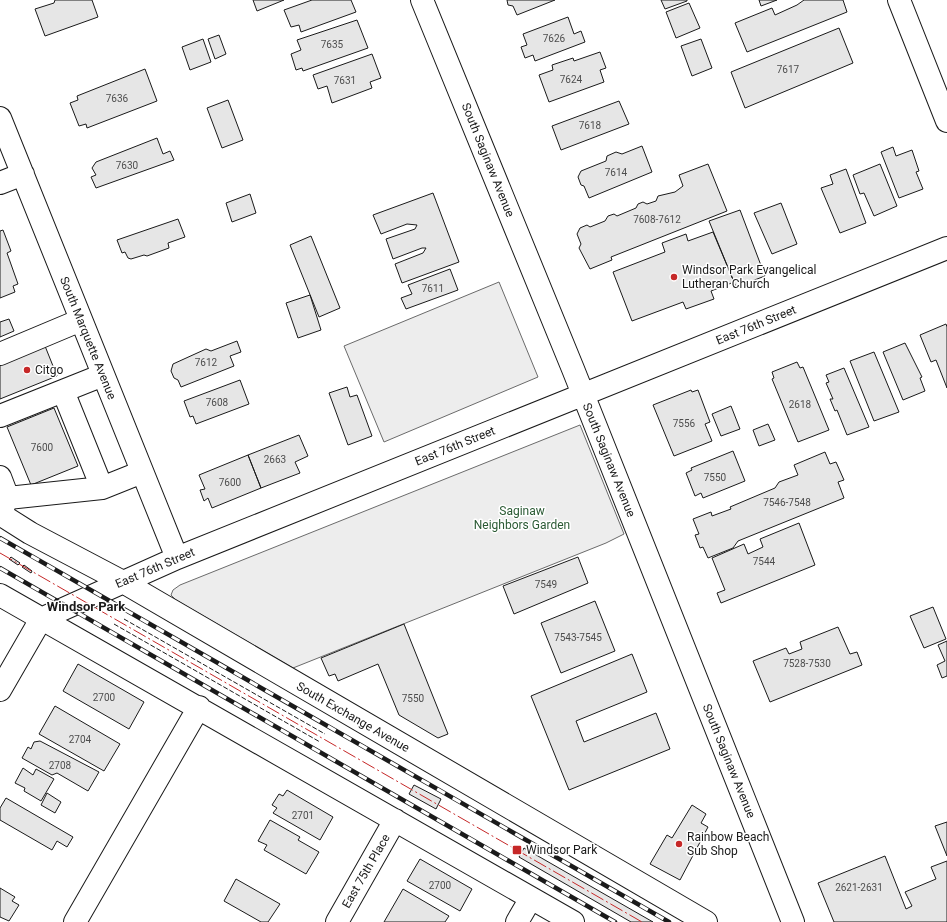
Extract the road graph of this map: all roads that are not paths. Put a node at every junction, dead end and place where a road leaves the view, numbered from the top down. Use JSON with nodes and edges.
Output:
{"nodes":[{"id":1,"x":422,"y":0,"type":"edge"},
{"id":2,"x":899,"y":0,"type":"edge"},
{"id":3,"x":0,"y":118,"type":"edge"},
{"id":4,"x":947,"y":121,"type":"edge"},
{"id":5,"x":23,"y":174,"type":"junction"},
{"id":6,"x":0,"y":183,"type":"edge"},
{"id":7,"x":947,"y":248,"type":"edge"},
{"id":8,"x":81,"y":320,"type":"junction"},
{"id":9,"x":0,"y":354,"type":"edge"},
{"id":10,"x":103,"y":375,"type":"junction"},
{"id":11,"x":63,"y":392,"type":"junction"},
{"id":12,"x":583,"y":396,"type":"junction"},
{"id":13,"x":0,"y":416,"type":"edge"},
{"id":14,"x":142,"y":472,"type":"junction"},
{"id":15,"x":0,"y":477,"type":"edge"},
{"id":16,"x":102,"y":488,"type":"junction"},
{"id":17,"x":3,"y":508,"type":"edge"},
{"id":18,"x":177,"y":558,"type":"junction"},
{"id":19,"x":123,"y":582,"type":"junction"},
{"id":20,"x":0,"y":595,"type":"edge"},
{"id":21,"x":41,"y":619,"type":"junction"},
{"id":22,"x":0,"y":690,"type":"edge"},
{"id":23,"x":199,"y":707,"type":"junction"},
{"id":24,"x":396,"y":820,"type":"junction"},
{"id":25,"x":531,"y":898,"type":"junction"},
{"id":26,"x":75,"y":922,"type":"edge"},
{"id":27,"x":337,"y":922,"type":"edge"},
{"id":28,"x":516,"y":922,"type":"edge"},
{"id":29,"x":573,"y":922,"type":"edge"},
{"id":30,"x":706,"y":922,"type":"edge"},
{"id":31,"x":793,"y":922,"type":"edge"}],
"edges":[{"from":1,"to":12,"type":"street","name":"South Saginaw Avenue"},
{"from":2,"to":4,"type":"street"},
{"from":3,"to":5,"type":"street","name":"South Marquette Avenue"},
{"from":5,"to":6,"type":"street"},
{"from":5,"to":8,"type":"street","name":"South Marquette Avenue"},
{"from":7,"to":12,"type":"street","name":"East 76th Street"},
{"from":8,"to":9,"type":"street"},
{"from":8,"to":10,"type":"street","name":"South Marquette Avenue"},
{"from":10,"to":11,"type":"street"},
{"from":10,"to":14,"type":"street","name":"South Marquette Avenue"},
{"from":11,"to":13,"type":"street"},
{"from":11,"to":16,"type":"street"},
{"from":12,"to":18,"type":"street","name":"East 76th Street"},
{"from":12,"to":31,"type":"street","name":"South Saginaw Avenue"},
{"from":14,"to":16,"type":"street"},
{"from":14,"to":18,"type":"street","name":"South Marquette Avenue"},
{"from":15,"to":17,"type":"street"},
{"from":16,"to":17,"type":"street"},
{"from":17,"to":19,"type":"street","name":"South Exchange Avenue"},
{"from":18,"to":19,"type":"street","name":"East 76th Street"},
{"from":19,"to":21,"type":"street","name":"East 76th Street"},
{"from":19,"to":30,"type":"street","name":"South Exchange Avenue"},
{"from":20,"to":21,"type":"street"},
{"from":21,"to":22,"type":"street"},
{"from":21,"to":23,"type":"street"},
{"from":23,"to":24,"type":"street"},
{"from":23,"to":26,"type":"street"},
{"from":24,"to":25,"type":"street"},
{"from":24,"to":27,"type":"street","name":"East 75th Place"},
{"from":25,"to":28,"type":"street"},
{"from":25,"to":29,"type":"street"}]}
